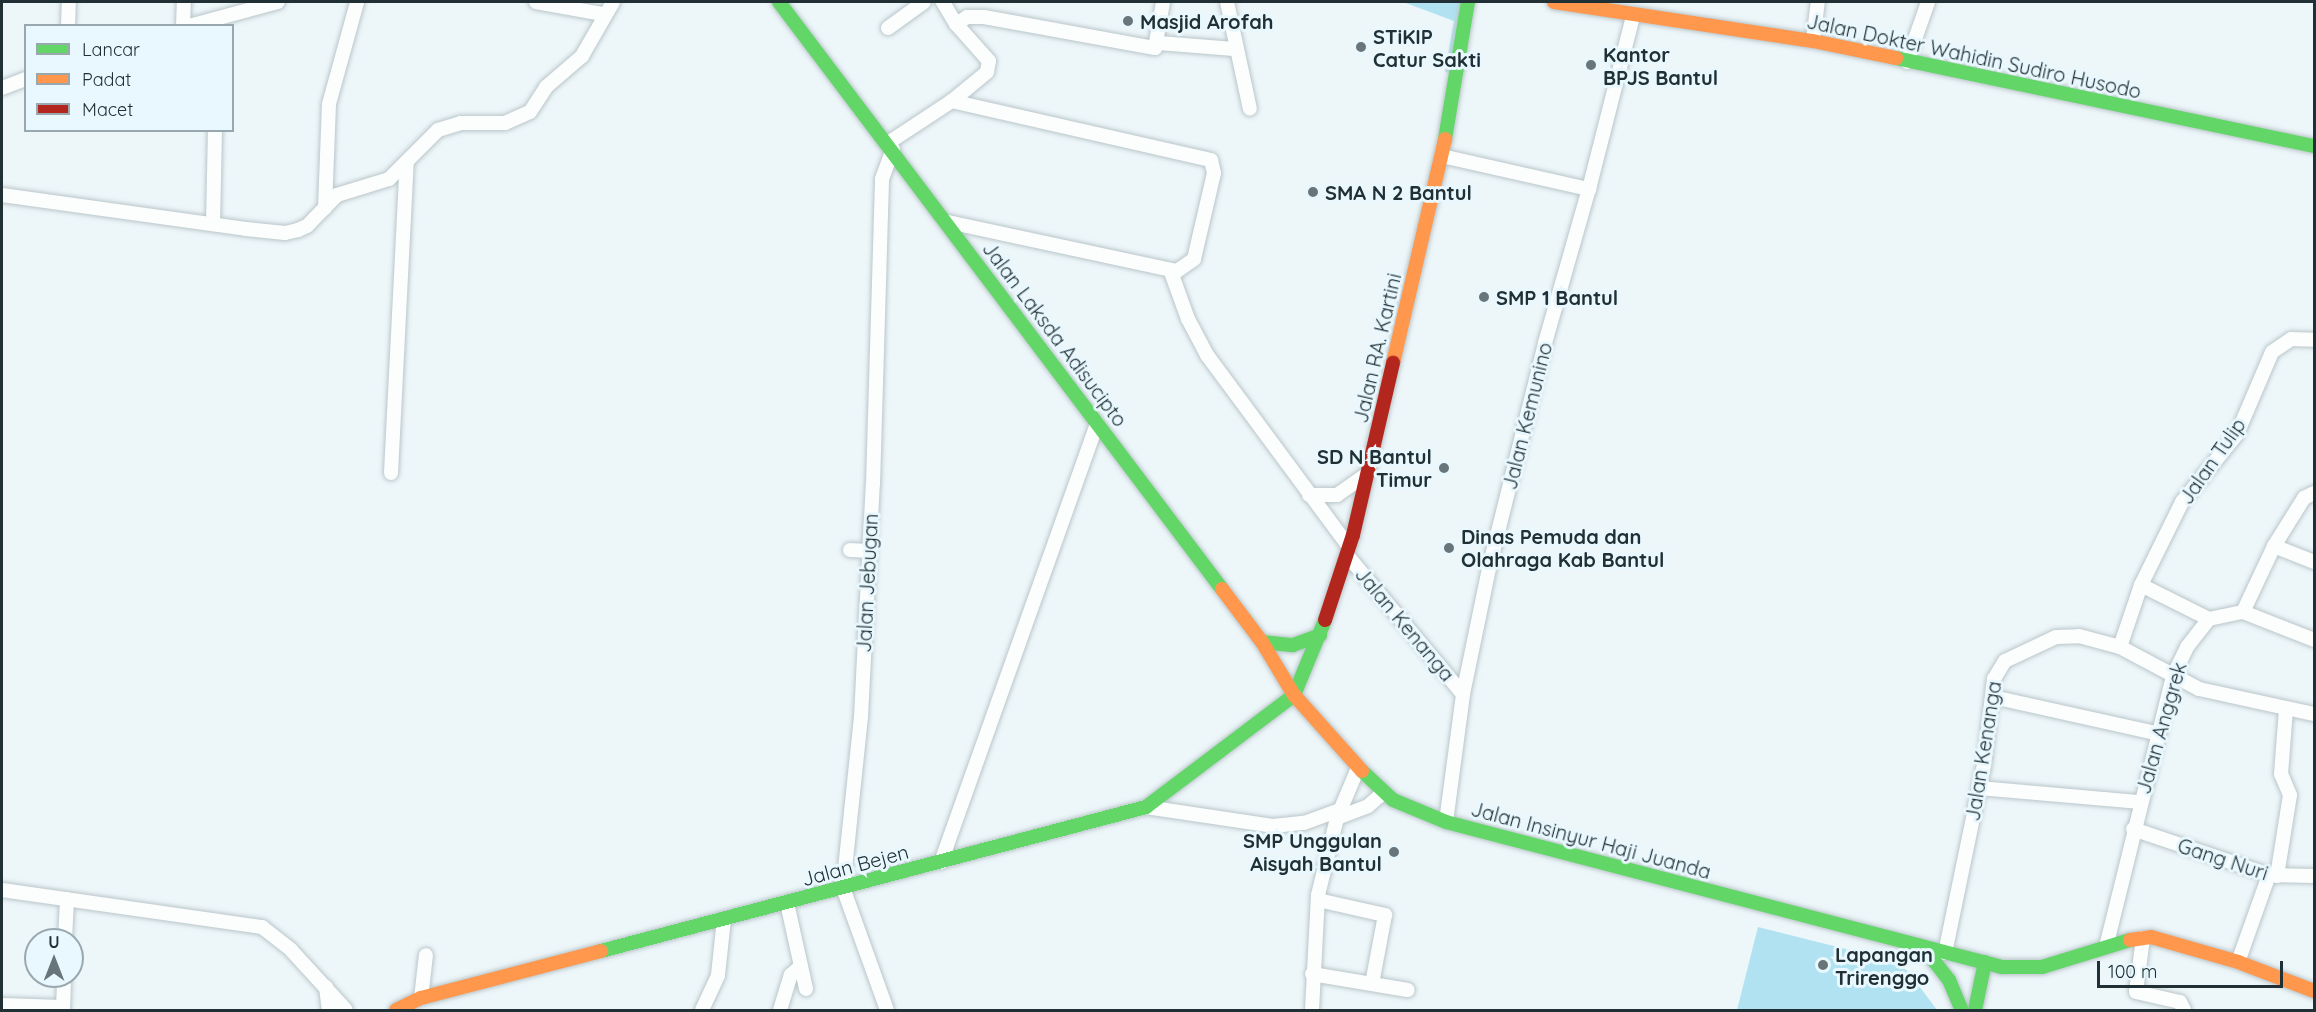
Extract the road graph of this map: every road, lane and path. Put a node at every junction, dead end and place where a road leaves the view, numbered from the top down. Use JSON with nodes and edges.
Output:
{"nodes":[{"id":1,"x":69,"y":2,"type":"edge"},
{"id":2,"x":184,"y":2,"type":"edge"},
{"id":3,"x":278,"y":2,"type":"edge"},
{"id":4,"x":357,"y":2,"type":"edge"},
{"id":5,"x":536,"y":2,"type":"edge"},
{"id":6,"x":613,"y":2,"type":"edge"},
{"id":7,"x":779,"y":2,"type":"edge"},
{"id":8,"x":924,"y":2,"type":"edge"},
{"id":9,"x":943,"y":2,"type":"edge"},
{"id":10,"x":1163,"y":2,"type":"edge"},
{"id":11,"x":1227,"y":2,"type":"edge"},
{"id":12,"x":1468,"y":2,"type":"edge"},
{"id":13,"x":1554,"y":2,"type":"edge"},
{"id":14,"x":1818,"y":2,"type":"edge"},
{"id":15,"x":1928,"y":2,"type":"edge"},
{"id":16,"x":1588,"y":4,"type":"edge"},
{"id":17,"x":603,"y":14,"type":"junction"},
{"id":18,"x":1633,"y":16,"type":"junction"},
{"id":19,"x":228,"y":20,"type":"edge"},
{"id":20,"x":68,"y":24,"type":"edge"},
{"id":21,"x":183,"y":24,"type":"edge"},
{"id":22,"x":202,"y":24,"type":"edge"},
{"id":23,"x":956,"y":24,"type":"junction"},
{"id":24,"x":888,"y":28,"type":"dead end"},
{"id":25,"x":1813,"y":41,"type":"junction"},
{"id":26,"x":1159,"y":43,"type":"junction"},
{"id":27,"x":1234,"y":49,"type":"junction"},
{"id":28,"x":1907,"y":62,"type":"junction"},
{"id":29,"x":24,"y":81,"type":"edge"},
{"id":30,"x":2,"y":88,"type":"edge"},
{"id":31,"x":952,"y":101,"type":"junction"},
{"id":32,"x":1250,"y":109,"type":"dead end"},
{"id":33,"x":215,"y":132,"type":"edge"},
{"id":34,"x":890,"y":146,"type":"junction"},
{"id":35,"x":2314,"y":146,"type":"edge"},
{"id":36,"x":1442,"y":156,"type":"junction"},
{"id":37,"x":407,"y":162,"type":"junction"},
{"id":38,"x":1590,"y":189,"type":"junction"},
{"id":39,"x":2,"y":195,"type":"edge"},
{"id":40,"x":325,"y":208,"type":"junction"},
{"id":41,"x":948,"y":222,"type":"junction"},
{"id":42,"x":213,"y":224,"type":"junction"},
{"id":43,"x":1171,"y":272,"type":"junction"},
{"id":44,"x":2314,"y":340,"type":"edge"},
{"id":45,"x":1097,"y":424,"type":"junction"},
{"id":46,"x":391,"y":473,"type":"dead end"},
{"id":47,"x":1368,"y":473,"type":"junction"},
{"id":48,"x":2314,"y":493,"type":"edge"},
{"id":49,"x":1309,"y":495,"type":"junction"},
{"id":50,"x":2274,"y":546,"type":"junction"},
{"id":51,"x":850,"y":550,"type":"dead end"},
{"id":52,"x":867,"y":551,"type":"junction"},
{"id":53,"x":1348,"y":551,"type":"junction"},
{"id":54,"x":2314,"y":562,"type":"edge"},
{"id":55,"x":2141,"y":585,"type":"junction"},
{"id":56,"x":2243,"y":612,"type":"junction"},
{"id":57,"x":2209,"y":619,"type":"junction"},
{"id":58,"x":1320,"y":635,"type":"junction"},
{"id":59,"x":2314,"y":640,"type":"edge"},
{"id":60,"x":1262,"y":642,"type":"junction"},
{"id":61,"x":2120,"y":647,"type":"junction"},
{"id":62,"x":2173,"y":676,"type":"junction"},
{"id":63,"x":1294,"y":694,"type":"junction"},
{"id":64,"x":1463,"y":694,"type":"junction"},
{"id":65,"x":1993,"y":697,"type":"junction"},
{"id":66,"x":2286,"y":708,"type":"junction"},
{"id":67,"x":2314,"y":714,"type":"edge"},
{"id":68,"x":2156,"y":733,"type":"junction"},
{"id":69,"x":1358,"y":768,"type":"junction"},
{"id":70,"x":1979,"y":788,"type":"junction"},
{"id":71,"x":1384,"y":792,"type":"junction"},
{"id":72,"x":2140,"y":802,"type":"junction"},
{"id":73,"x":1146,"y":807,"type":"junction"},
{"id":74,"x":1338,"y":814,"type":"junction"},
{"id":75,"x":1446,"y":822,"type":"junction"},
{"id":76,"x":2133,"y":829,"type":"junction"},
{"id":77,"x":941,"y":862,"type":"junction"},
{"id":78,"x":2273,"y":875,"type":"junction"},
{"id":79,"x":2314,"y":876,"type":"edge"},
{"id":80,"x":843,"y":888,"type":"junction"},
{"id":81,"x":2,"y":890,"type":"edge"},
{"id":82,"x":67,"y":899,"type":"junction"},
{"id":83,"x":1318,"y":900,"type":"junction"},
{"id":84,"x":787,"y":903,"type":"junction"},
{"id":85,"x":724,"y":919,"type":"junction"},
{"id":86,"x":66,"y":928,"type":"edge"},
{"id":87,"x":2143,"y":938,"type":"junction"},
{"id":88,"x":1923,"y":947,"type":"junction"},
{"id":89,"x":2106,"y":947,"type":"junction"},
{"id":90,"x":1946,"y":953,"type":"junction"},
{"id":91,"x":426,"y":955,"type":"dead end"},
{"id":92,"x":2238,"y":962,"type":"junction"},
{"id":93,"x":1985,"y":963,"type":"junction"},
{"id":94,"x":801,"y":966,"type":"junction"},
{"id":95,"x":1312,"y":974,"type":"junction"},
{"id":96,"x":1372,"y":984,"type":"junction"},
{"id":97,"x":326,"y":987,"type":"junction"},
{"id":98,"x":64,"y":988,"type":"edge"},
{"id":99,"x":806,"y":989,"type":"dead end"},
{"id":100,"x":1408,"y":990,"type":"dead end"},
{"id":101,"x":2314,"y":992,"type":"edge"},
{"id":102,"x":421,"y":998,"type":"junction"},
{"id":103,"x":2,"y":1005,"type":"edge"},
{"id":104,"x":63,"y":1009,"type":"edge"},
{"id":105,"x":329,"y":1011,"type":"edge"},
{"id":106,"x":346,"y":1011,"type":"edge"},
{"id":107,"x":396,"y":1011,"type":"edge"},
{"id":108,"x":702,"y":1011,"type":"edge"},
{"id":109,"x":780,"y":1011,"type":"edge"},
{"id":110,"x":887,"y":1011,"type":"edge"},
{"id":111,"x":1312,"y":1011,"type":"edge"},
{"id":112,"x":1962,"y":1011,"type":"edge"},
{"id":113,"x":1975,"y":1011,"type":"edge"},
{"id":114,"x":2184,"y":1011,"type":"edge"}],
"edges":[{"from":1,"to":20,"type":"street"},
{"from":2,"to":21,"type":"street"},
{"from":3,"to":19,"type":"street"},
{"from":4,"to":40,"type":"street"},
{"from":5,"to":17,"type":"street"},
{"from":6,"to":17,"type":"street"},
{"from":7,"to":34,"type":"main road","name":"Jalan Laksda Adisucipto"},
{"from":8,"to":24,"type":"street"},
{"from":9,"to":23,"type":"street"},
{"from":10,"to":26,"type":"street"},
{"from":11,"to":27,"type":"street"},
{"from":12,"to":36,"type":"main road","name":"Jalan RA. Kartini"},
{"from":13,"to":16,"type":"main road","name":"Jalan Dokter Wahidin Sudiro Husodo"},
{"from":14,"to":25,"type":"street"},
{"from":15,"to":28,"type":"street"},
{"from":16,"to":18,"type":"main road","name":"Jalan Dokter Wahidin Sudiro Husodo"},
{"from":17,"to":37,"type":"street"},
{"from":18,"to":25,"type":"main road","name":"Jalan Dokter Wahidin Sudiro Husodo"},
{"from":18,"to":38,"type":"street","name":"Jalan Kemunino"},
{"from":19,"to":22,"type":"street"},
{"from":23,"to":26,"type":"street"},
{"from":23,"to":31,"type":"street"},
{"from":25,"to":28,"type":"main road","name":"Jalan Dokter Wahidin Sudiro Husodo"},
{"from":26,"to":27,"type":"street"},
{"from":27,"to":32,"type":"street"},
{"from":28,"to":35,"type":"main road","name":"Jalan Dokter Wahidin Sudiro Husodo"},
{"from":29,"to":30,"type":"street"},
{"from":31,"to":34,"type":"street"},
{"from":31,"to":43,"type":"street"},
{"from":33,"to":42,"type":"street"},
{"from":34,"to":41,"type":"main road","name":"Jalan Laksda Adisucipto"},
{"from":34,"to":52,"type":"street","name":"Jalan Jebugan"},
{"from":36,"to":38,"type":"street"},
{"from":36,"to":47,"type":"main road","name":"Jalan RA. Kartini"},
{"from":37,"to":40,"type":"street"},
{"from":37,"to":46,"type":"street"},
{"from":38,"to":64,"type":"street","name":"Jalan Kemunino"},
{"from":39,"to":42,"type":"street"},
{"from":40,"to":42,"type":"street"},
{"from":41,"to":43,"type":"street"},
{"from":41,"to":45,"type":"main road","name":"Jalan Laksda Adisucipto"},
{"from":43,"to":49,"type":"street","name":"Jalan Kenanga"},
{"from":44,"to":55,"type":"street","name":"Jalan Tulip"},
{"from":45,"to":60,"type":"main road","name":"Jalan Laksda Adisucipto"},
{"from":45,"to":77,"type":"street"},
{"from":47,"to":49,"type":"street"},
{"from":47,"to":53,"type":"main road","name":"Jalan RA. Kartini"},
{"from":48,"to":50,"type":"street"},
{"from":49,"to":53,"type":"street","name":"Jalan Kenanga"},
{"from":50,"to":54,"type":"street"},
{"from":50,"to":56,"type":"street"},
{"from":51,"to":52,"type":"street"},
{"from":52,"to":80,"type":"street","name":"Jalan Jebugan"},
{"from":53,"to":58,"type":"main road","name":"Jalan RA. Kartini"},
{"from":53,"to":64,"type":"street","name":"Jalan Kenanga"},
{"from":55,"to":57,"type":"street"},
{"from":55,"to":61,"type":"street","name":"Jalan Tulip"},
{"from":56,"to":57,"type":"street"},
{"from":56,"to":59,"type":"street"},
{"from":57,"to":62,"type":"street","name":"Jalan Anggrek"},
{"from":58,"to":60,"type":"main road"},
{"from":58,"to":63,"type":"main road","name":"Jalan RA. Kartini"},
{"from":60,"to":63,"type":"main road","name":"Jalan Laksda Adisucipto"},
{"from":61,"to":62,"type":"street","name":"Jalan Kenanga"},
{"from":61,"to":65,"type":"street","name":"Jalan Kenanga"},
{"from":62,"to":66,"type":"street","name":"Jalan Kenanga"},
{"from":62,"to":68,"type":"street","name":"Jalan Anggrek"},
{"from":63,"to":69,"type":"main road","name":"Jalan Insinyur Haji Juanda"},
{"from":63,"to":73,"type":"main road","name":"Jalan Bejen"},
{"from":64,"to":75,"type":"street","name":"Jalan Kemunino"},
{"from":65,"to":68,"type":"street"},
{"from":65,"to":70,"type":"street","name":"Jalan Kenanga"},
{"from":66,"to":67,"type":"street","name":"Jalan Kenanga"},
{"from":66,"to":78,"type":"street"},
{"from":68,"to":72,"type":"street","name":"Jalan Anggrek"},
{"from":69,"to":71,"type":"main road","name":"Jalan Insinyur Haji Juanda"},
{"from":69,"to":74,"type":"street"},
{"from":70,"to":72,"type":"street"},
{"from":70,"to":90,"type":"street","name":"Jalan Kenanga"},
{"from":71,"to":74,"type":"street"},
{"from":71,"to":75,"type":"main road","name":"Jalan Insinyur Haji Juanda"},
{"from":72,"to":76,"type":"street","name":"Jalan Anggrek"},
{"from":73,"to":74,"type":"street"},
{"from":73,"to":77,"type":"main road","name":"Jalan Bejen"},
{"from":74,"to":83,"type":"street"},
{"from":75,"to":88,"type":"main road","name":"Jalan Insinyur Haji Juanda"},
{"from":76,"to":78,"type":"street","name":"Gang Nuri"},
{"from":76,"to":89,"type":"street","name":"Jalan Anggrek"},
{"from":77,"to":80,"type":"main road","name":"Jalan Bejen"},
{"from":78,"to":79,"type":"street","name":"Gang Nuri"},
{"from":78,"to":92,"type":"street"},
{"from":80,"to":84,"type":"main road","name":"Jalan Bejen"},
{"from":80,"to":110,"type":"street","name":"Jalan Jebugan"},
{"from":81,"to":82,"type":"street"},
{"from":82,"to":86,"type":"street"},
{"from":82,"to":97,"type":"street"},
{"from":83,"to":95,"type":"street"},
{"from":83,"to":96,"type":"street"},
{"from":84,"to":85,"type":"main road","name":"Jalan Bejen"},
{"from":84,"to":94,"type":"street"},
{"from":85,"to":102,"type":"main road","name":"Jalan Bejen"},
{"from":85,"to":108,"type":"street"},
{"from":87,"to":89,"type":"main road","name":"Jalan Insinyur Haji Juanda"},
{"from":87,"to":92,"type":"main road","name":"Jalan Insinyur Haji Juanda"},
{"from":87,"to":114,"type":"street"},
{"from":88,"to":90,"type":"main road","name":"Jalan Insinyur Haji Juanda"},
{"from":88,"to":112,"type":"main road"},
{"from":89,"to":93,"type":"main road","name":"Jalan Insinyur Haji Juanda"},
{"from":90,"to":93,"type":"main road","name":"Jalan Insinyur Haji Juanda"},
{"from":91,"to":102,"type":"street"},
{"from":92,"to":101,"type":"main road","name":"Jalan Insinyur Haji Juanda"},
{"from":93,"to":113,"type":"main road"},
{"from":94,"to":99,"type":"street"},
{"from":94,"to":109,"type":"street"},
{"from":95,"to":96,"type":"street"},
{"from":95,"to":111,"type":"street"},
{"from":96,"to":100,"type":"street"},
{"from":97,"to":105,"type":"street"},
{"from":97,"to":106,"type":"street"},
{"from":98,"to":104,"type":"street"},
{"from":102,"to":107,"type":"main road","name":"Jalan Bejen"},
{"from":103,"to":104,"type":"street"}]}
